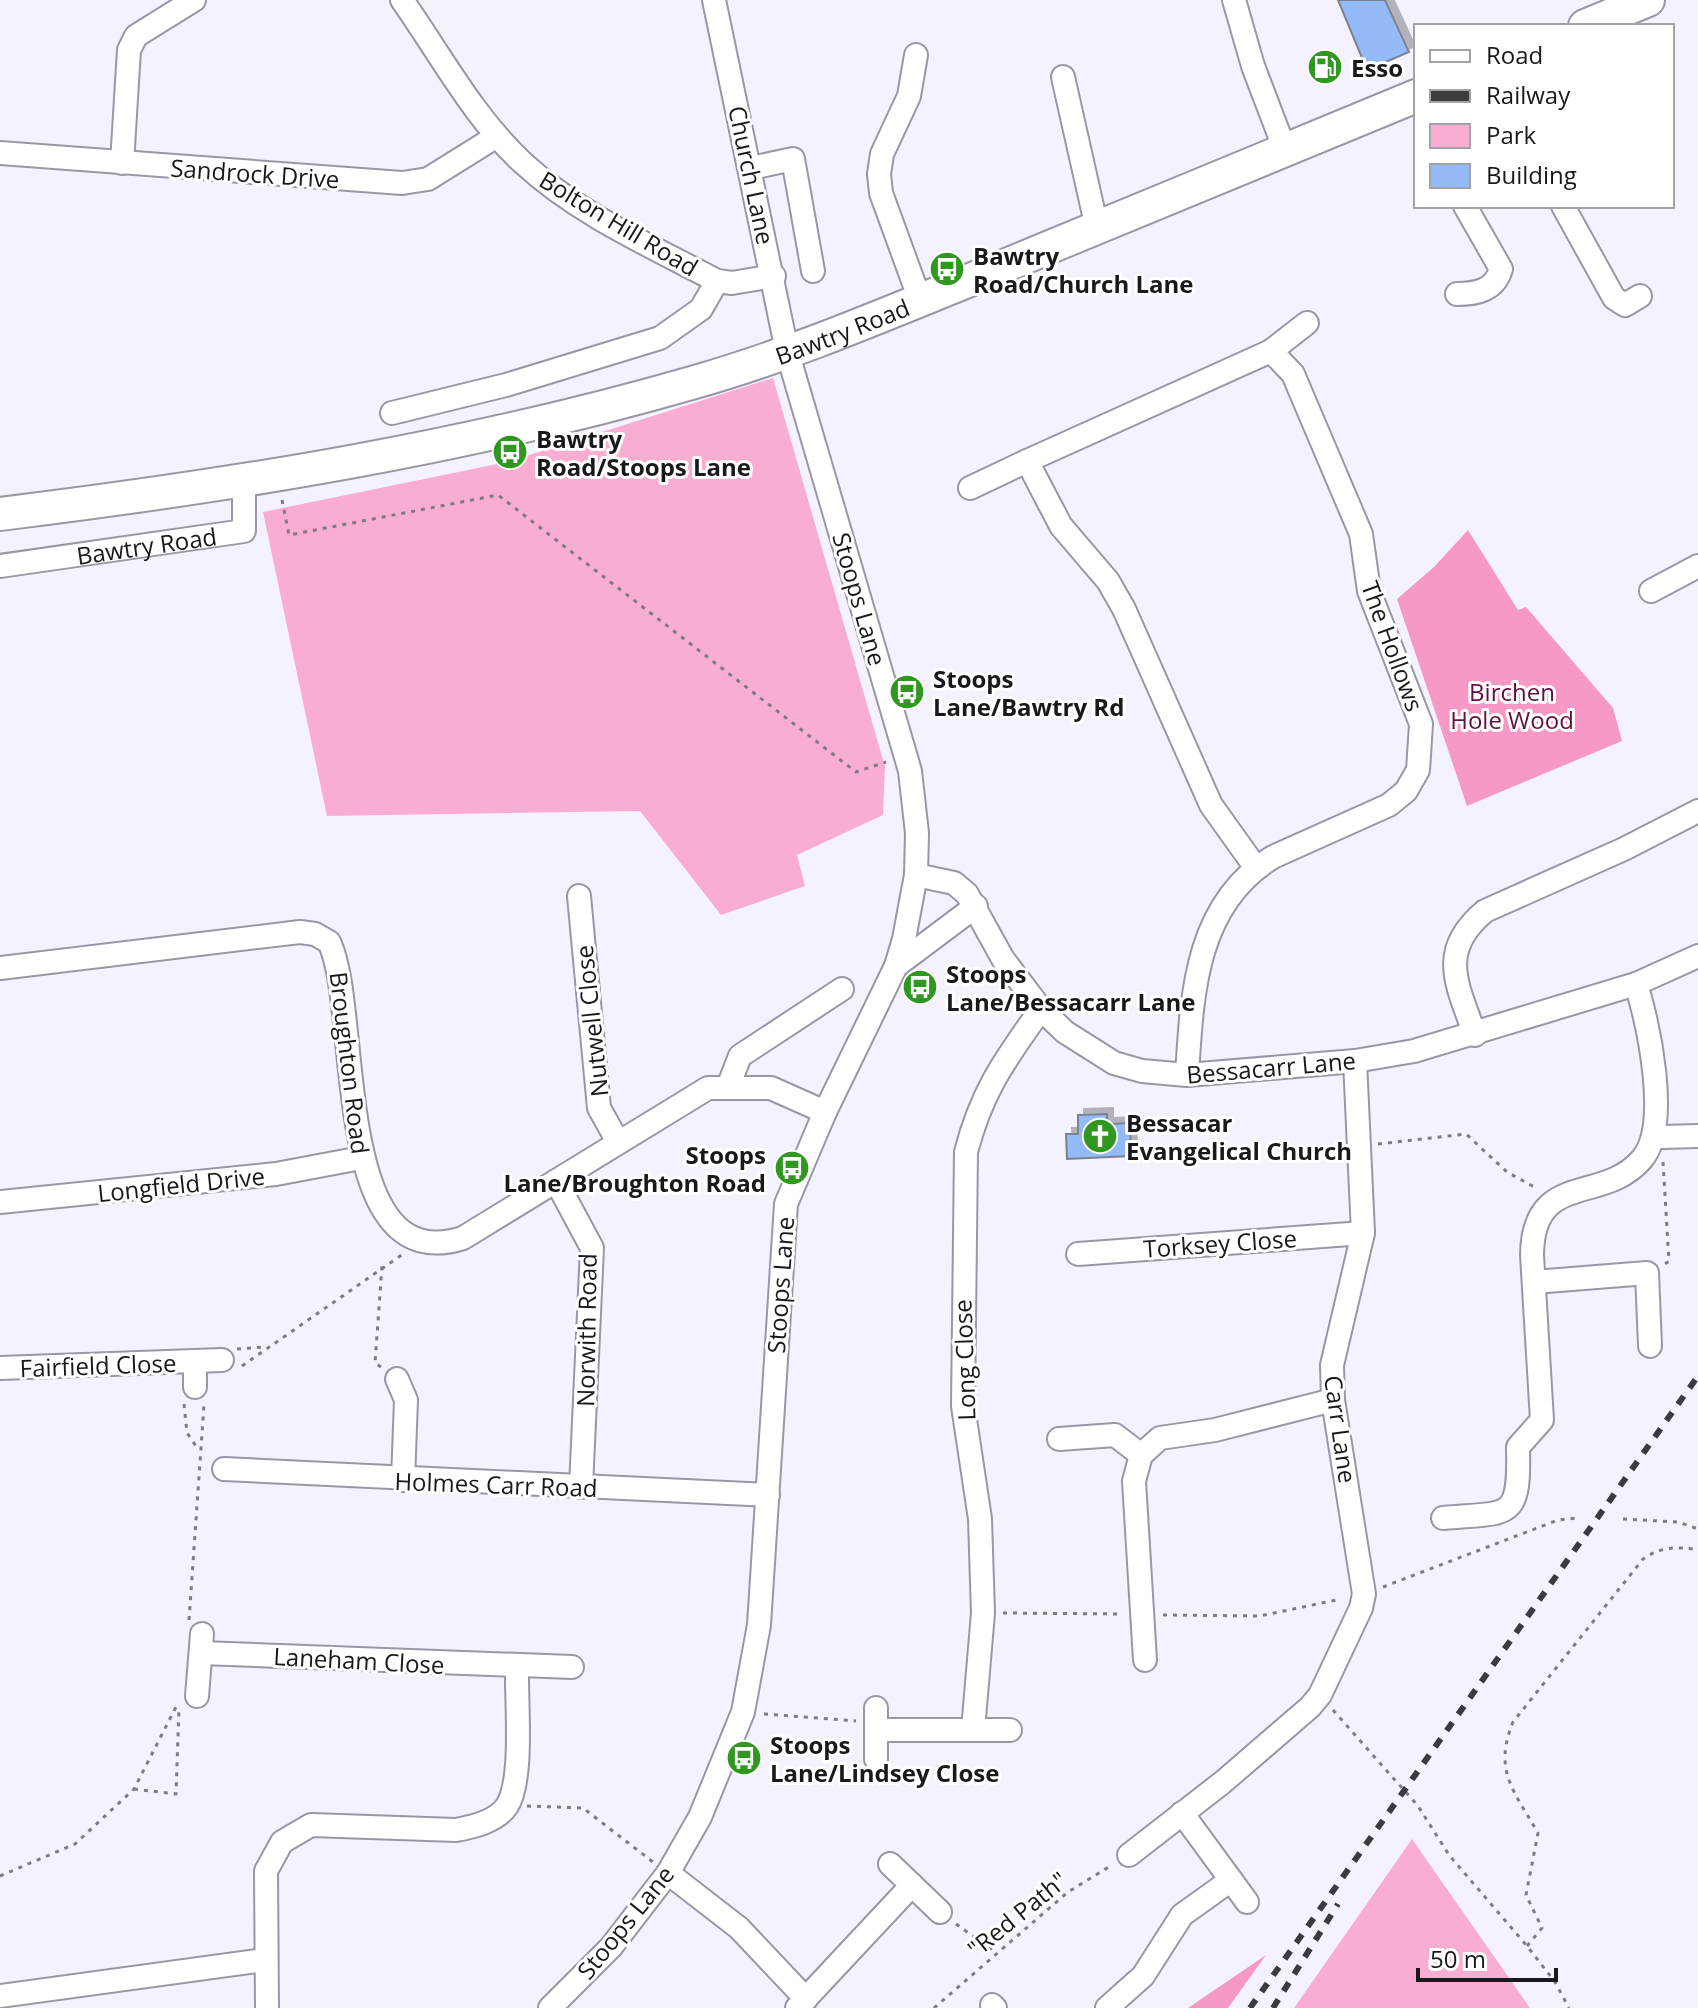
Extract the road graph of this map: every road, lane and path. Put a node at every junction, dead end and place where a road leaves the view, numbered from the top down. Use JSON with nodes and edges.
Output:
{"nodes":[{"id":1,"x":194,"y":0,"type":"edge"},
{"id":2,"x":402,"y":0,"type":"edge"},
{"id":3,"x":714,"y":0,"type":"edge"},
{"id":4,"x":1234,"y":0,"type":"edge"},
{"id":5,"x":1648,"y":0,"type":"edge"},
{"id":6,"x":1594,"y":15,"type":"edge"},
{"id":7,"x":916,"y":55,"type":"dead end"},
{"id":8,"x":1063,"y":77,"type":"dead end"},
{"id":9,"x":1414,"y":98,"type":"edge"},
{"id":10,"x":497,"y":136,"type":"junction"},
{"id":11,"x":1285,"y":150,"type":"junction"},
{"id":12,"x":0,"y":153,"type":"edge"},
{"id":13,"x":122,"y":163,"type":"junction"},
{"id":14,"x":751,"y":168,"type":"junction"},
{"id":15,"x":1466,"y":208,"type":"edge"},
{"id":16,"x":1564,"y":208,"type":"edge"},
{"id":17,"x":1097,"y":228,"type":"junction"},
{"id":18,"x":813,"y":271,"type":"dead end"},
{"id":19,"x":774,"y":276,"type":"junction"},
{"id":20,"x":717,"y":281,"type":"junction"},
{"id":21,"x":1457,"y":294,"type":"dead end"},
{"id":22,"x":1640,"y":296,"type":"dead end"},
{"id":23,"x":920,"y":300,"type":"junction"},
{"id":24,"x":1307,"y":323,"type":"dead end"},
{"id":25,"x":787,"y":351,"type":"junction"},
{"id":26,"x":1271,"y":351,"type":"junction"},
{"id":27,"x":392,"y":413,"type":"dead end"},
{"id":28,"x":1027,"y":461,"type":"junction"},
{"id":29,"x":278,"y":477,"type":"junction"},
{"id":30,"x":244,"y":482,"type":"junction"},
{"id":31,"x":970,"y":488,"type":"dead end"},
{"id":32,"x":0,"y":514,"type":"edge"},
{"id":33,"x":0,"y":566,"type":"edge"},
{"id":34,"x":1698,"y":566,"type":"edge"},
{"id":35,"x":1651,"y":591,"type":"dead end"},
{"id":36,"x":905,"y":756,"type":"junction"},
{"id":37,"x":1698,"y":811,"type":"edge"},
{"id":38,"x":1256,"y":868,"type":"junction"},
{"id":39,"x":916,"y":875,"type":"junction"},
{"id":40,"x":579,"y":896,"type":"dead end"},
{"id":41,"x":976,"y":906,"type":"junction"},
{"id":42,"x":1698,"y":956,"type":"edge"},
{"id":43,"x":896,"y":966,"type":"junction"},
{"id":44,"x":0,"y":968,"type":"edge"},
{"id":45,"x":1636,"y":984,"type":"junction"},
{"id":46,"x":842,"y":989,"type":"dead end"},
{"id":47,"x":1041,"y":1009,"type":"junction"},
{"id":48,"x":1475,"y":1035,"type":"junction"},
{"id":49,"x":1355,"y":1061,"type":"junction"},
{"id":50,"x":1187,"y":1075,"type":"junction"},
{"id":51,"x":728,"y":1087,"type":"junction"},
{"id":52,"x":825,"y":1112,"type":"junction"},
{"id":53,"x":1658,"y":1136,"type":"junction"},
{"id":54,"x":1698,"y":1136,"type":"edge"},
{"id":55,"x":618,"y":1142,"type":"junction"},
{"id":56,"x":1360,"y":1146,"type":"junction"},
{"id":57,"x":361,"y":1158,"type":"junction"},
{"id":58,"x":556,"y":1181,"type":"junction"},
{"id":59,"x":1555,"y":1199,"type":"junction"},
{"id":60,"x":0,"y":1202,"type":"edge"},
{"id":61,"x":1363,"y":1233,"type":"junction"},
{"id":62,"x":420,"y":1243,"type":"junction"},
{"id":63,"x":1078,"y":1254,"type":"dead end"},
{"id":64,"x":382,"y":1266,"type":"junction"},
{"id":65,"x":1647,"y":1273,"type":"junction"},
{"id":66,"x":1534,"y":1282,"type":"junction"},
{"id":67,"x":1650,"y":1346,"type":"dead end"},
{"id":68,"x":195,"y":1362,"type":"junction"},
{"id":69,"x":232,"y":1364,"type":"joint"},
{"id":70,"x":0,"y":1368,"type":"edge"},
{"id":71,"x":397,"y":1379,"type":"joint"},
{"id":72,"x":200,"y":1392,"type":"junction"},
{"id":73,"x":1333,"y":1400,"type":"junction"},
{"id":74,"x":1059,"y":1439,"type":"dead end"},
{"id":75,"x":198,"y":1449,"type":"junction"},
{"id":76,"x":1141,"y":1455,"type":"junction"},
{"id":77,"x":224,"y":1469,"type":"dead end"},
{"id":78,"x":403,"y":1480,"type":"junction"},
{"id":79,"x":581,"y":1487,"type":"junction"},
{"id":80,"x":768,"y":1495,"type":"junction"},
{"id":81,"x":1443,"y":1518,"type":"dead end"},
{"id":82,"x":1578,"y":1518,"type":"dead end"},
{"id":83,"x":1623,"y":1519,"type":"dead end"},
{"id":84,"x":1698,"y":1529,"type":"edge"},
{"id":85,"x":1698,"y":1550,"type":"edge"},
{"id":86,"x":1364,"y":1594,"type":"junction"},
{"id":87,"x":983,"y":1613,"type":"junction"},
{"id":88,"x":1143,"y":1615,"type":"junction"},
{"id":89,"x":197,"y":1637,"type":"junction"},
{"id":90,"x":1145,"y":1660,"type":"dead end"},
{"id":91,"x":517,"y":1667,"type":"junction"},
{"id":92,"x":572,"y":1667,"type":"dead end"},
{"id":93,"x":1320,"y":1695,"type":"junction"},
{"id":94,"x":197,"y":1696,"type":"dead end"},
{"id":95,"x":743,"y":1712,"type":"junction"},
{"id":96,"x":876,"y":1720,"type":"junction"},
{"id":97,"x":973,"y":1730,"type":"junction"},
{"id":98,"x":1010,"y":1730,"type":"dead end"},
{"id":99,"x":876,"y":1759,"type":"dead end"},
{"id":100,"x":134,"y":1789,"type":"junction"},
{"id":101,"x":507,"y":1806,"type":"junction"},
{"id":102,"x":1182,"y":1813,"type":"junction"},
{"id":103,"x":1129,"y":1855,"type":"joint"},
{"id":104,"x":890,"y":1864,"type":"dead end"},
{"id":105,"x":668,"y":1873,"type":"junction"},
{"id":106,"x":0,"y":1876,"type":"edge"},
{"id":107,"x":1231,"y":1880,"type":"junction"},
{"id":108,"x":912,"y":1885,"type":"junction"},
{"id":109,"x":1247,"y":1902,"type":"dead end"},
{"id":110,"x":940,"y":1912,"type":"joint"},
{"id":111,"x":1527,"y":1946,"type":"junction"},
{"id":112,"x":997,"y":1953,"type":"junction"},
{"id":113,"x":265,"y":1960,"type":"junction"},
{"id":114,"x":0,"y":1996,"type":"edge"},
{"id":115,"x":802,"y":2004,"type":"edge"},
{"id":116,"x":267,"y":2008,"type":"edge"},
{"id":117,"x":550,"y":2008,"type":"edge"},
{"id":118,"x":934,"y":2008,"type":"edge"},
{"id":119,"x":1107,"y":2008,"type":"edge"},
{"id":120,"x":1569,"y":2008,"type":"edge"}],
"edges":[{"from":1,"to":13,"type":"street"},
{"from":2,"to":10,"type":"street","name":"Bolton Hill Road"},
{"from":3,"to":14,"type":"street","name":"Church Lane"},
{"from":4,"to":11,"type":"street"},
{"from":5,"to":6,"type":"highway"},
{"from":7,"to":23,"type":"street"},
{"from":8,"to":17,"type":"street"},
{"from":9,"to":11,"type":"highway","name":"Bawtry Road"},
{"from":10,"to":13,"type":"street","name":"Sandrock Drive"},
{"from":10,"to":20,"type":"street","name":"Bolton Hill Road"},
{"from":11,"to":17,"type":"highway","name":"Bawtry Road"},
{"from":12,"to":13,"type":"street","name":"Sandrock Drive"},
{"from":14,"to":18,"type":"street"},
{"from":14,"to":19,"type":"street","name":"Church Lane"},
{"from":15,"to":21,"type":"street"},
{"from":16,"to":22,"type":"street"},
{"from":17,"to":23,"type":"highway","name":"Bawtry Road"},
{"from":19,"to":20,"type":"street","name":"Bolton Hill Road"},
{"from":19,"to":25,"type":"street","name":"Church Lane"},
{"from":20,"to":27,"type":"street"},
{"from":23,"to":25,"type":"highway","name":"Bawtry Road"},
{"from":24,"to":26,"type":"street"},
{"from":25,"to":29,"type":"highway","name":"Bawtry Road"},
{"from":25,"to":36,"type":"street","name":"Stoops Lane"},
{"from":26,"to":28,"type":"street"},
{"from":26,"to":38,"type":"street","name":"The Hollows"},
{"from":28,"to":31,"type":"street"},
{"from":28,"to":38,"type":"street"},
{"from":29,"to":30,"type":"highway","name":"Bawtry Road"},
{"from":29,"to":36,"type":"path"},
{"from":30,"to":32,"type":"highway","name":"Bawtry Road"},
{"from":30,"to":33,"type":"street","name":"Bawtry Road"},
{"from":34,"to":35,"type":"street"},
{"from":36,"to":39,"type":"street","name":"Stoops Lane"},
{"from":37,"to":48,"type":"street"},
{"from":38,"to":50,"type":"street","name":"The Hollows"},
{"from":39,"to":41,"type":"street","name":"Bessacarr Lane"},
{"from":39,"to":43,"type":"street","name":"Stoops Lane"},
{"from":40,"to":55,"type":"street","name":"Nutwell Close"},
{"from":41,"to":43,"type":"street"},
{"from":41,"to":47,"type":"street","name":"Bessacarr Lane"},
{"from":42,"to":45,"type":"street","name":"Bessacarr Lane"},
{"from":43,"to":52,"type":"street","name":"Stoops Lane"},
{"from":44,"to":57,"type":"street","name":"Broughton Road"},
{"from":45,"to":48,"type":"street","name":"Bessacarr Lane"},
{"from":45,"to":53,"type":"street"},
{"from":46,"to":51,"type":"street"},
{"from":47,"to":50,"type":"street","name":"Bessacarr Lane"},
{"from":47,"to":87,"type":"street","name":"Long Close"},
{"from":48,"to":49,"type":"street","name":"Bessacarr Lane"},
{"from":49,"to":50,"type":"street","name":"Bessacarr Lane"},
{"from":49,"to":56,"type":"street","name":"Carr Lane"},
{"from":51,"to":52,"type":"street"},
{"from":51,"to":55,"type":"street"},
{"from":52,"to":80,"type":"street","name":"Stoops Lane"},
{"from":53,"to":54,"type":"street"},
{"from":53,"to":59,"type":"street"},
{"from":53,"to":65,"type":"path"},
{"from":55,"to":58,"type":"street"},
{"from":56,"to":59,"type":"path"},
{"from":56,"to":61,"type":"street","name":"Carr Lane"},
{"from":57,"to":60,"type":"street","name":"Longfield Drive"},
{"from":57,"to":62,"type":"street","name":"Broughton Road"},
{"from":58,"to":62,"type":"street"},
{"from":58,"to":79,"type":"street","name":"Norwith Road"},
{"from":59,"to":66,"type":"street"},
{"from":61,"to":63,"type":"street","name":"Torksey Close"},
{"from":61,"to":73,"type":"street","name":"Carr Lane"},
{"from":62,"to":64,"type":"path"},
{"from":64,"to":69,"type":"path"},
{"from":64,"to":71,"type":"path"},
{"from":65,"to":66,"type":"street"},
{"from":65,"to":67,"type":"street"},
{"from":66,"to":81,"type":"street"},
{"from":68,"to":69,"type":"street","name":"Fairfield Close"},
{"from":68,"to":70,"type":"street","name":"Fairfield Close"},
{"from":68,"to":72,"type":"street","name":"Fairfield Close"},
{"from":71,"to":78,"type":"street"},
{"from":72,"to":75,"type":"path"},
{"from":72,"to":75,"type":"path"},
{"from":73,"to":76,"type":"street"},
{"from":73,"to":86,"type":"street","name":"Carr Lane"},
{"from":74,"to":76,"type":"street"},
{"from":75,"to":89,"type":"path"},
{"from":76,"to":88,"type":"street"},
{"from":77,"to":78,"type":"street","name":"Holmes Carr Road"},
{"from":78,"to":79,"type":"street","name":"Holmes Carr Road"},
{"from":79,"to":80,"type":"street","name":"Holmes Carr Road"},
{"from":80,"to":95,"type":"street","name":"Stoops Lane"},
{"from":82,"to":86,"type":"path"},
{"from":83,"to":84,"type":"path"},
{"from":85,"to":111,"type":"path"},
{"from":86,"to":88,"type":"path"},
{"from":86,"to":93,"type":"street","name":"Carr Lane"},
{"from":87,"to":88,"type":"path"},
{"from":87,"to":97,"type":"street","name":"Long Close"},
{"from":88,"to":90,"type":"street"},
{"from":89,"to":91,"type":"street","name":"Laneham Close"},
{"from":89,"to":94,"type":"street"},
{"from":91,"to":92,"type":"street","name":"Laneham Close"},
{"from":91,"to":101,"type":"street"},
{"from":93,"to":102,"type":"street","name":"Carr Lane"},
{"from":93,"to":111,"type":"path"},
{"from":95,"to":96,"type":"path"},
{"from":95,"to":105,"type":"street","name":"Stoops Lane"},
{"from":96,"to":97,"type":"street"},
{"from":96,"to":99,"type":"street"},
{"from":97,"to":98,"type":"street"},
{"from":100,"to":100,"type":"path"},
{"from":100,"to":106,"type":"path"},
{"from":101,"to":105,"type":"path"},
{"from":101,"to":113,"type":"street"},
{"from":102,"to":103,"type":"street","name":"Carr Lane"},
{"from":102,"to":107,"type":"street"},
{"from":103,"to":112,"type":"path","name":"\"Red Path\""},
{"from":104,"to":108,"type":"street"},
{"from":105,"to":115,"type":"street"},
{"from":105,"to":117,"type":"street","name":"Stoops Lane"},
{"from":107,"to":109,"type":"street"},
{"from":107,"to":119,"type":"street"},
{"from":108,"to":110,"type":"street"},
{"from":108,"to":115,"type":"street"},
{"from":110,"to":112,"type":"path"},
{"from":111,"to":120,"type":"path"},
{"from":112,"to":118,"type":"path","name":"\"Red Path\""},
{"from":113,"to":114,"type":"street"},
{"from":113,"to":116,"type":"street"}]}
